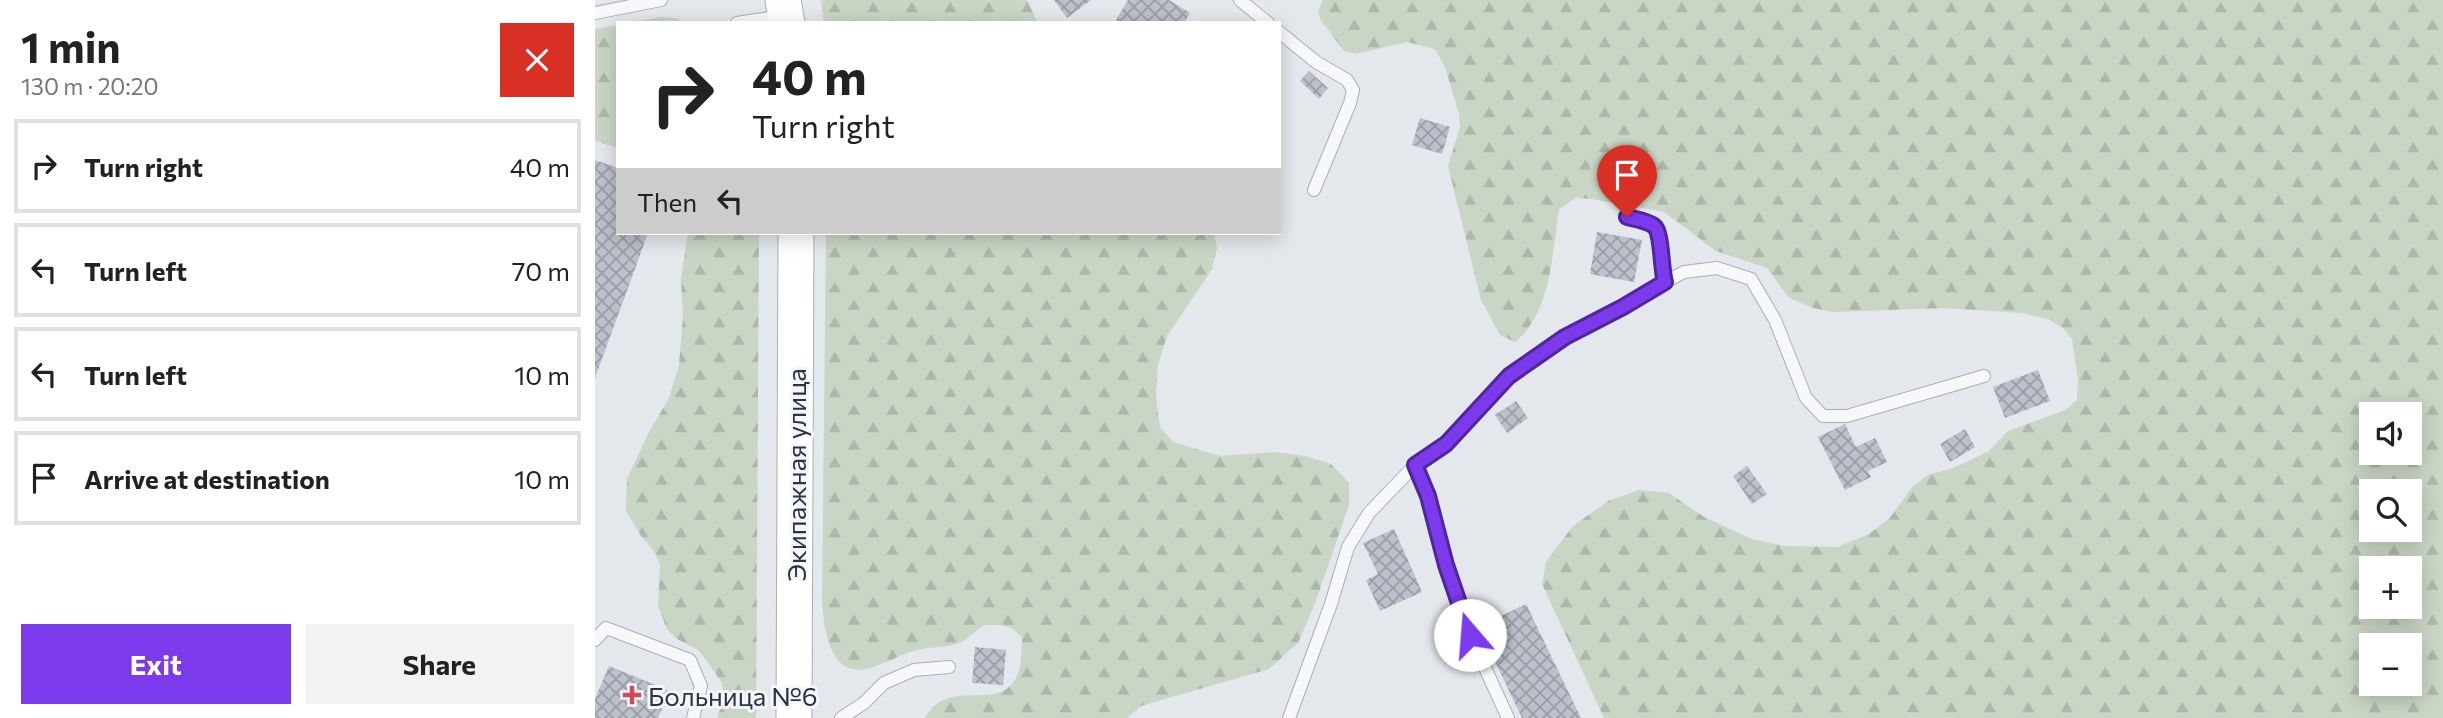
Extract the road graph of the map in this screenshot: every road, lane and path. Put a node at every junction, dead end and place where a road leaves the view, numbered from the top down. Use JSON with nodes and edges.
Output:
{"nodes":[{"id":1,"x":661,"y":0,"type":"edge"},
{"id":2,"x":1240,"y":0,"type":"edge"},
{"id":3,"x":595,"y":13,"type":"edge"},
{"id":4,"x":786,"y":13,"type":"edge"},
{"id":5,"x":747,"y":21,"type":"edge"},
{"id":6,"x":1266,"y":21,"type":"edge"},
{"id":7,"x":1281,"y":34,"type":"edge"},
{"id":8,"x":1314,"y":190,"type":"dead end"},
{"id":9,"x":1627,"y":217,"type":"dead end"},
{"id":10,"x":796,"y":235,"type":"edge"},
{"id":11,"x":1665,"y":282,"type":"junction"},
{"id":12,"x":1984,"y":376,"type":"dead end"},
{"id":13,"x":1415,"y":465,"type":"junction"},
{"id":14,"x":595,"y":640,"type":"edge"},
{"id":15,"x":949,"y":667,"type":"dead end"},
{"id":16,"x":694,"y":718,"type":"edge"},
{"id":17,"x":794,"y":718,"type":"edge"},
{"id":18,"x":841,"y":718,"type":"edge"},
{"id":19,"x":1289,"y":718,"type":"edge"},
{"id":20,"x":1509,"y":718,"type":"edge"}],
"edges":[{"from":1,"to":3,"type":"lane"},
{"from":2,"to":6,"type":"lane"},
{"from":4,"to":5,"type":"lane"},
{"from":7,"to":8,"type":"lane"},
{"from":9,"to":11,"type":"lane"},
{"from":10,"to":17,"type":"main road","name":"Экипажная улица"},
{"from":11,"to":12,"type":"lane"},
{"from":11,"to":13,"type":"lane"},
{"from":13,"to":19,"type":"lane"},
{"from":13,"to":20,"type":"lane"},
{"from":14,"to":16,"type":"lane"},
{"from":15,"to":18,"type":"lane"}]}
